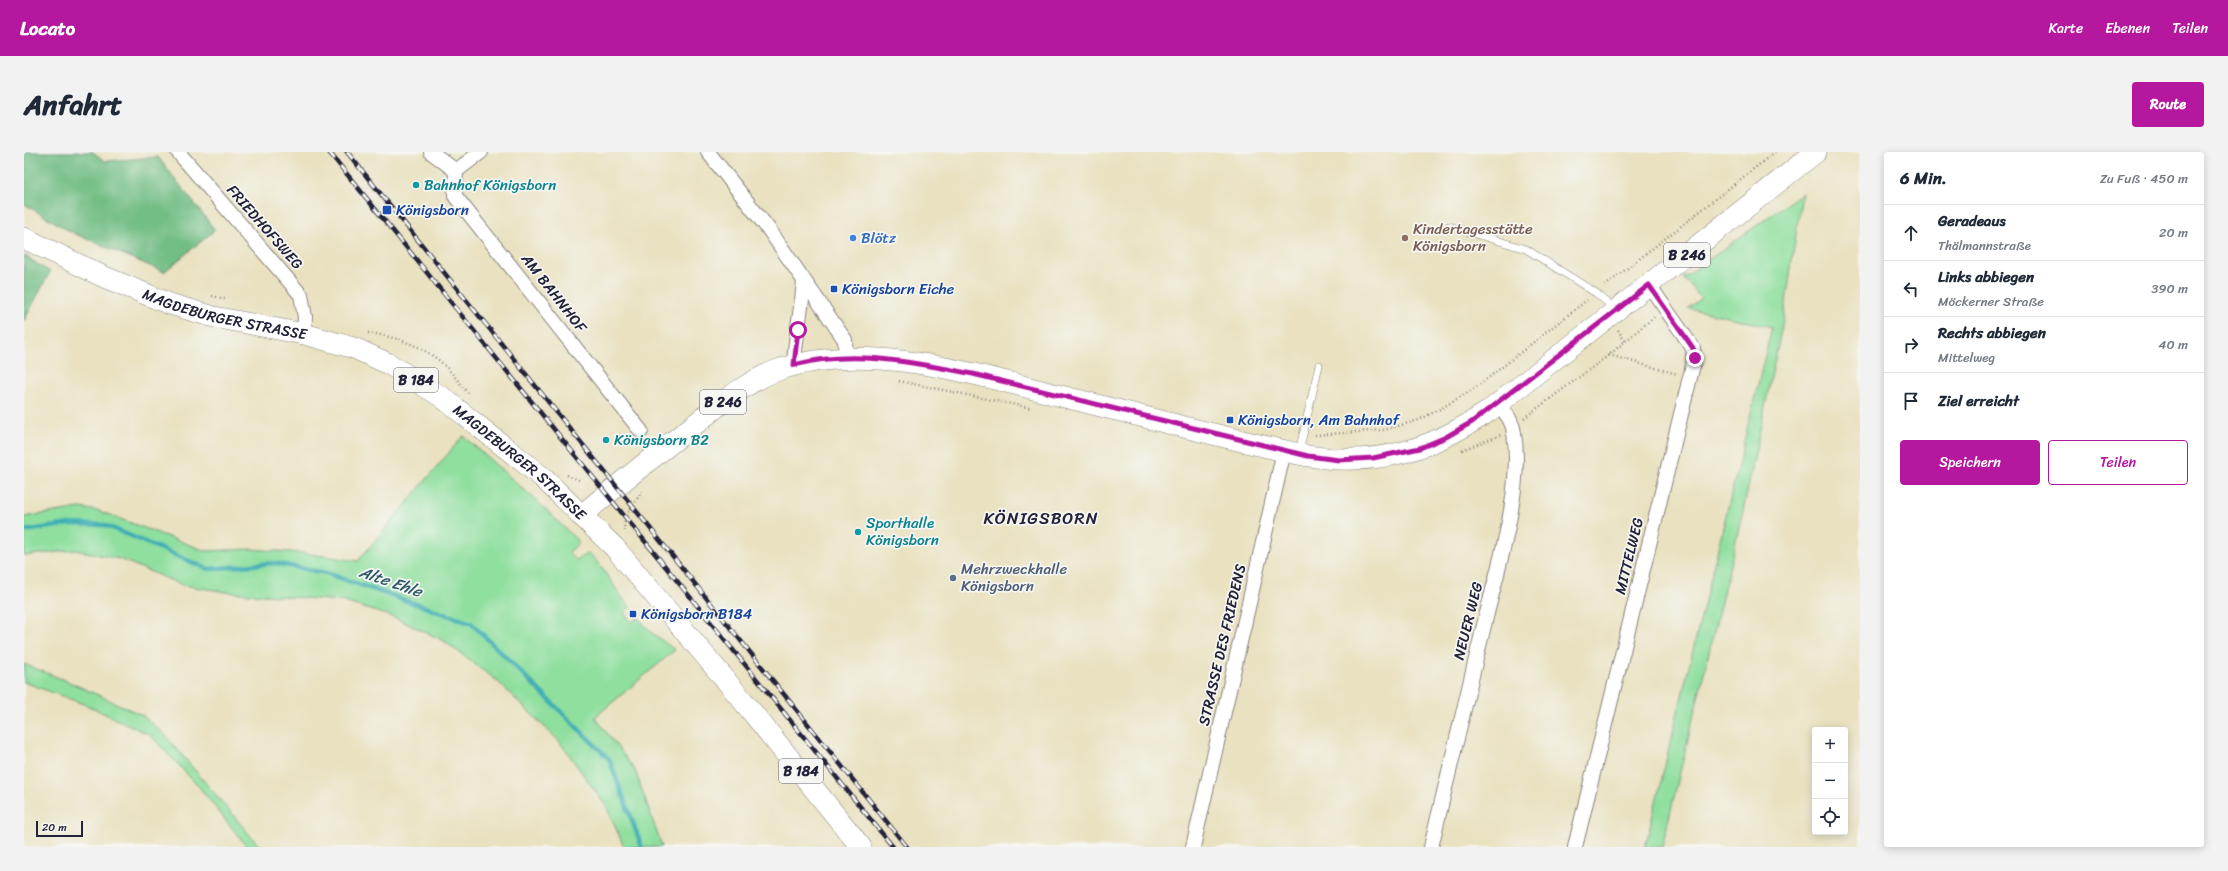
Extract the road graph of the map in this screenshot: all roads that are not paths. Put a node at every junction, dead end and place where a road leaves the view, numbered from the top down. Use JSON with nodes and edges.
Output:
{"nodes":[{"id":1,"x":178,"y":152,"type":"edge"},
{"id":2,"x":431,"y":152,"type":"edge"},
{"id":3,"x":481,"y":152,"type":"edge"},
{"id":4,"x":708,"y":152,"type":"edge"},
{"id":5,"x":1816,"y":152,"type":"edge"},
{"id":6,"x":456,"y":171,"type":"junction"},
{"id":7,"x":1449,"y":226,"type":"dead end"},
{"id":8,"x":24,"y":238,"type":"edge"},
{"id":9,"x":804,"y":281,"type":"junction"},
{"id":10,"x":1649,"y":285,"type":"junction"},
{"id":11,"x":1617,"y":311,"type":"junction"},
{"id":12,"x":304,"y":334,"type":"junction"},
{"id":13,"x":846,"y":358,"type":"junction"},
{"id":14,"x":794,"y":365,"type":"junction"},
{"id":15,"x":1319,"y":365,"type":"dead end"},
{"id":16,"x":1499,"y":404,"type":"junction"},
{"id":17,"x":641,"y":431,"type":"dead end"},
{"id":18,"x":1295,"y":447,"type":"junction"},
{"id":19,"x":581,"y":516,"type":"junction"},
{"id":20,"x":861,"y":847,"type":"edge"},
{"id":21,"x":1193,"y":847,"type":"edge"},
{"id":22,"x":1431,"y":847,"type":"edge"},
{"id":23,"x":1575,"y":847,"type":"edge"}],
"edges":[{"from":1,"to":12,"type":"street","name":"FRIEDHOFSWEG"},
{"from":2,"to":6,"type":"street"},
{"from":3,"to":6,"type":"street"},
{"from":4,"to":9,"type":"street"},
{"from":5,"to":10,"type":"main road","number":"B 246"},
{"from":6,"to":17,"type":"street","name":"AM BAHNHOF"},
{"from":7,"to":11,"type":"lane"},
{"from":8,"to":12,"type":"main road","name":"MAGDEBURGER STRASSE","number":"B 184"},
{"from":9,"to":13,"type":"street"},
{"from":9,"to":14,"type":"street"},
{"from":10,"to":11,"type":"main road","number":"B 246"},
{"from":10,"to":23,"type":"street","name":"MITTELWEG"},
{"from":11,"to":16,"type":"main road","number":"B 246"},
{"from":12,"to":19,"type":"main road","name":"MAGDEBURGER STRASSE","number":"B 184"},
{"from":13,"to":14,"type":"main road","number":"B 246"},
{"from":13,"to":18,"type":"main road","number":"B 246"},
{"from":14,"to":19,"type":"main road","number":"B 246"},
{"from":15,"to":18,"type":"lane"},
{"from":16,"to":18,"type":"main road","number":"B 246"},
{"from":16,"to":22,"type":"street","name":"NEUER WEG"},
{"from":18,"to":21,"type":"street","name":"STRASSE DES FRIEDENS"},
{"from":19,"to":20,"type":"main road","name":"MAGDEBURGER STRASSE","number":"B 184"}]}
